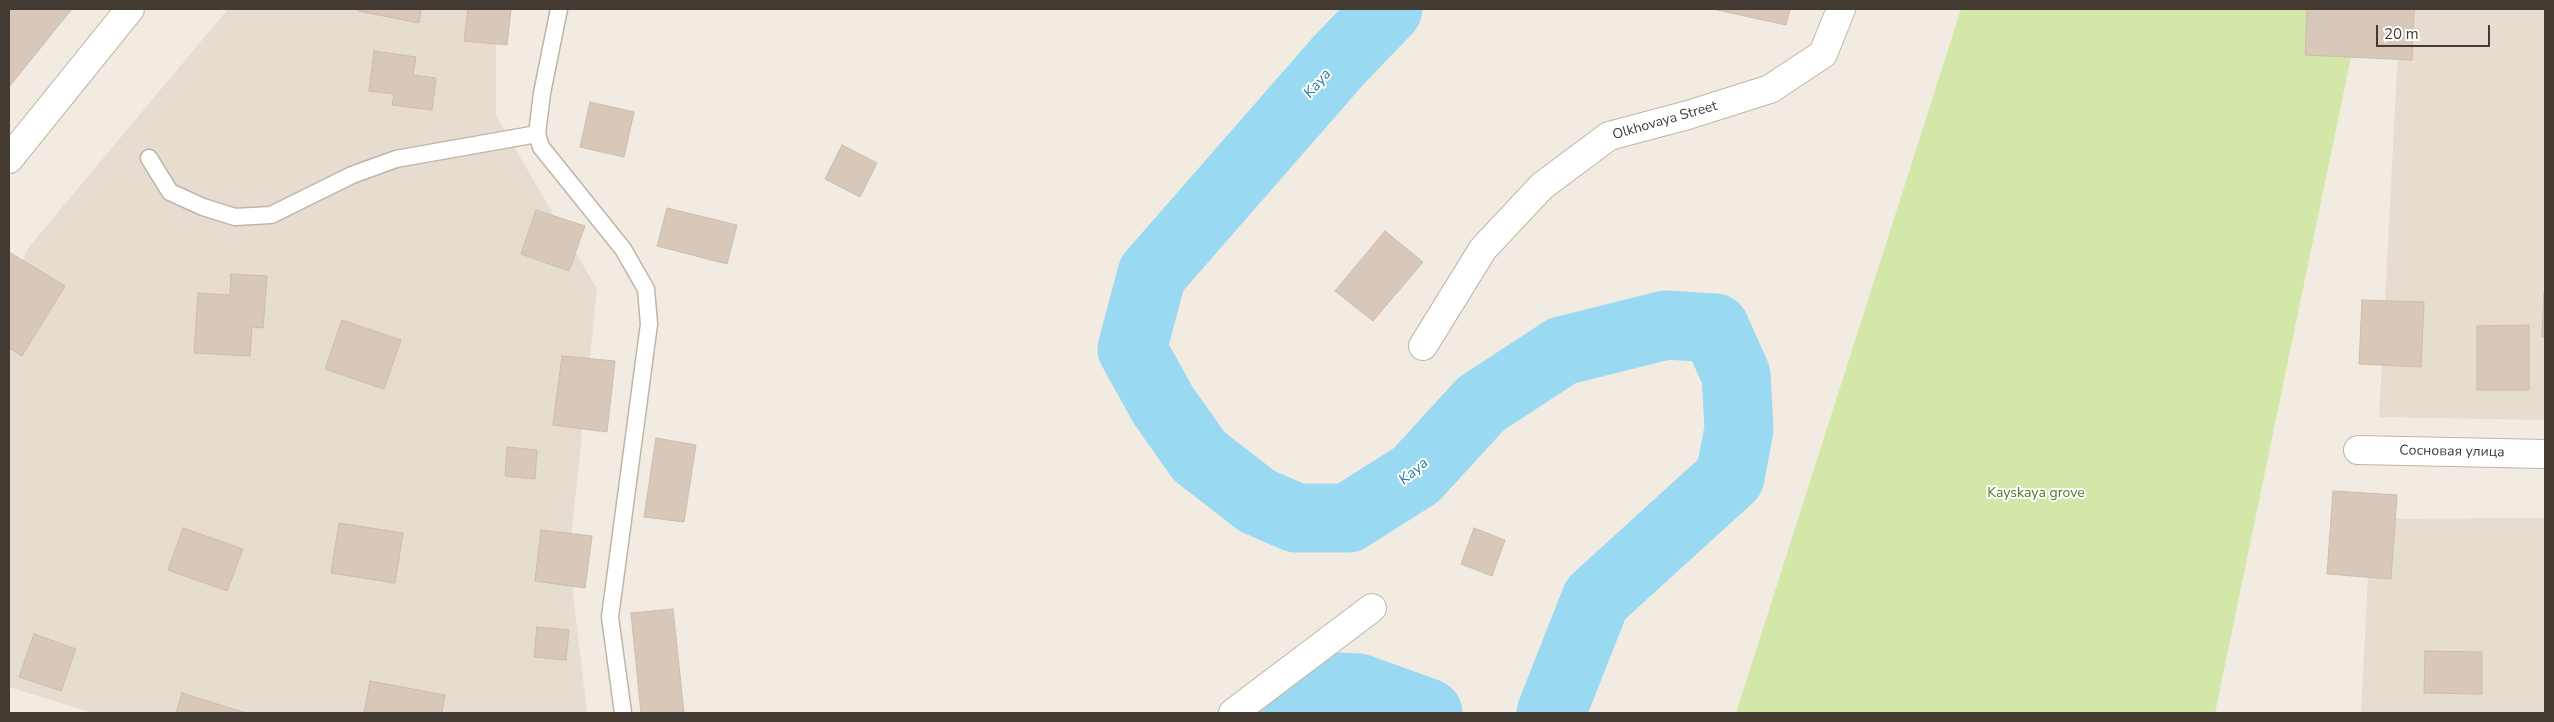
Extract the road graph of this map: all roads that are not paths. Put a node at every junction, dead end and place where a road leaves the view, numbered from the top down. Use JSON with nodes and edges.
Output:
{"nodes":[{"id":1,"x":130,"y":9,"type":"edge"},
{"id":2,"x":560,"y":9,"type":"edge"},
{"id":3,"x":1841,"y":9,"type":"edge"},
{"id":4,"x":537,"y":134,"type":"junction"},
{"id":5,"x":149,"y":158,"type":"dead end"},
{"id":6,"x":9,"y":159,"type":"edge"},
{"id":7,"x":1423,"y":346,"type":"dead end"},
{"id":8,"x":2358,"y":450,"type":"dead end"},
{"id":9,"x":2545,"y":454,"type":"edge"},
{"id":10,"x":1372,"y":608,"type":"dead end"},
{"id":11,"x":622,"y":713,"type":"edge"},
{"id":12,"x":1233,"y":713,"type":"edge"}],
"edges":[{"from":1,"to":6,"type":"street"},
{"from":2,"to":4,"type":"lane"},
{"from":3,"to":7,"type":"street","name":"Olkhovaya Street"},
{"from":4,"to":5,"type":"lane"},
{"from":4,"to":11,"type":"lane"},
{"from":8,"to":9,"type":"street","name":"Сосновая улица"},
{"from":10,"to":12,"type":"street"}]}
